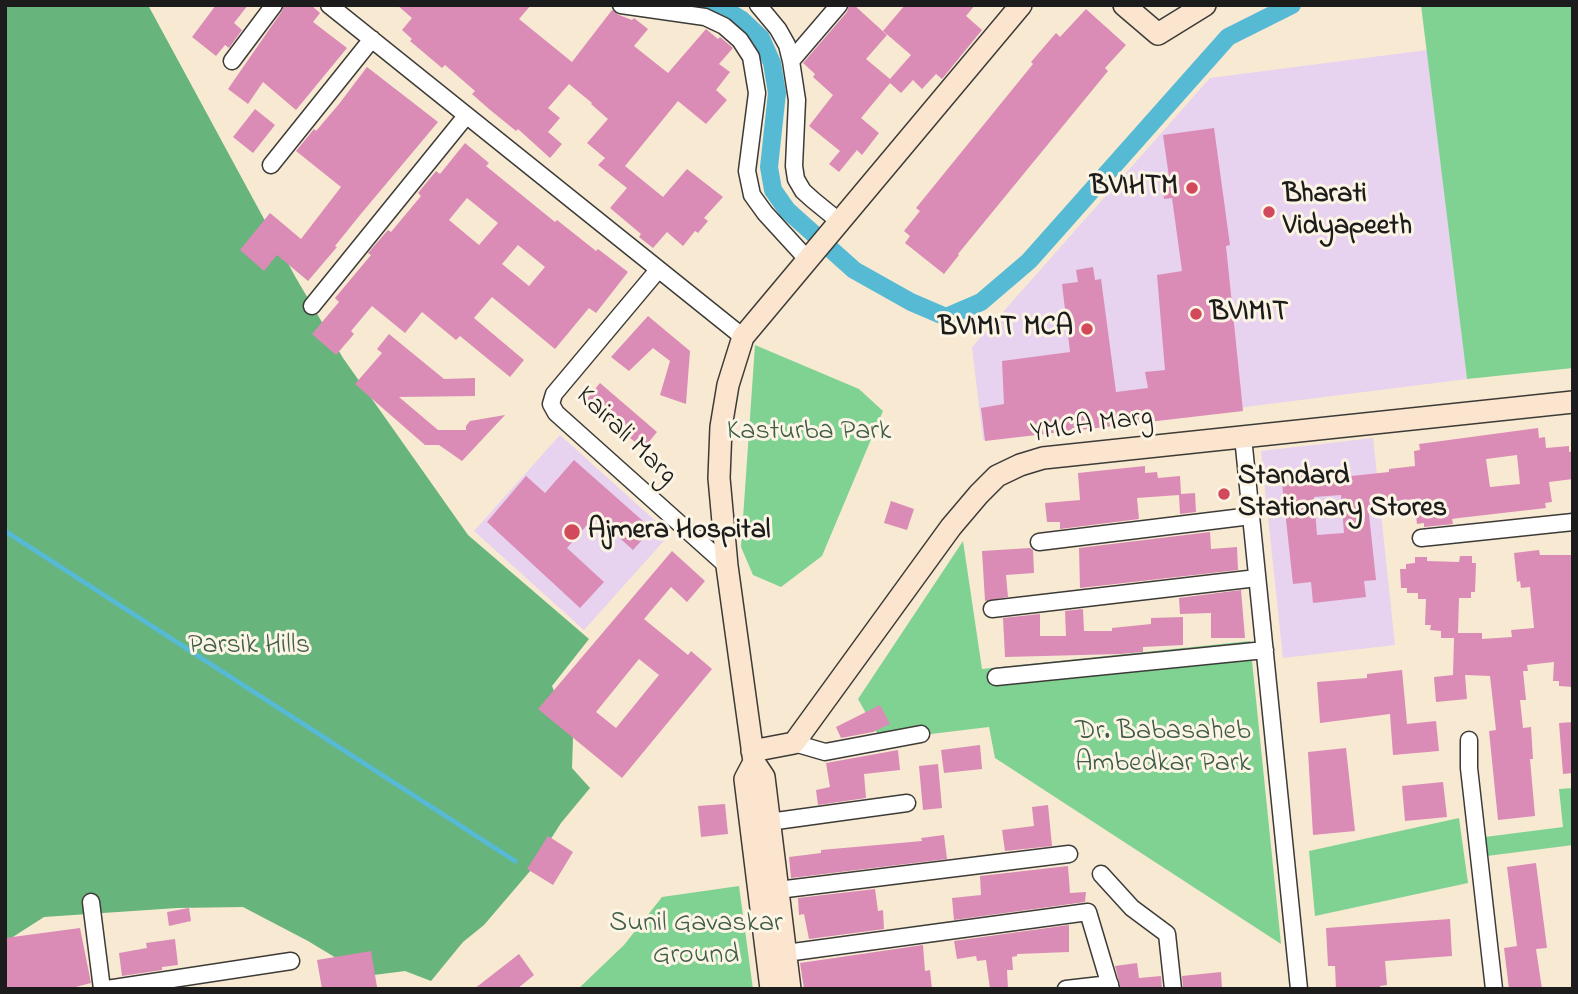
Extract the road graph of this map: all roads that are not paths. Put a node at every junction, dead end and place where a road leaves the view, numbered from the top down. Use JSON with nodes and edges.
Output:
{"nodes":[{"id":1,"x":274,"y":5,"type":"edge"},
{"id":2,"x":329,"y":5,"type":"edge"},
{"id":3,"x":621,"y":5,"type":"edge"},
{"id":4,"x":839,"y":5,"type":"edge"},
{"id":5,"x":1021,"y":5,"type":"edge"},
{"id":6,"x":1124,"y":5,"type":"edge"},
{"id":7,"x":1205,"y":5,"type":"edge"},
{"id":8,"x":764,"y":7,"type":"edge"},
{"id":9,"x":372,"y":39,"type":"junction"},
{"id":10,"x":232,"y":61,"type":"dead end"},
{"id":11,"x":791,"y":61,"type":"junction"},
{"id":12,"x":466,"y":116,"type":"junction"},
{"id":13,"x":271,"y":165,"type":"dead end"},
{"id":14,"x":838,"y":224,"type":"junction"},
{"id":15,"x":810,"y":257,"type":"junction"},
{"id":16,"x":658,"y":270,"type":"junction"},
{"id":17,"x":312,"y":306,"type":"dead end"},
{"id":18,"x":743,"y":337,"type":"junction"},
{"id":19,"x":1573,"y":402,"type":"edge"},
{"id":20,"x":1243,"y":437,"type":"junction"},
{"id":21,"x":1251,"y":516,"type":"junction"},
{"id":22,"x":1573,"y":522,"type":"edge"},
{"id":23,"x":1421,"y":538,"type":"dead end"},
{"id":24,"x":1039,"y":542,"type":"dead end"},
{"id":25,"x":727,"y":566,"type":"junction"},
{"id":26,"x":1257,"y":578,"type":"junction"},
{"id":27,"x":992,"y":609,"type":"dead end"},
{"id":28,"x":1265,"y":650,"type":"junction"},
{"id":29,"x":996,"y":677,"type":"dead end"},
{"id":30,"x":921,"y":734,"type":"dead end"},
{"id":31,"x":1469,"y":740,"type":"dead end"},
{"id":32,"x":794,"y":743,"type":"junction"},
{"id":33,"x":753,"y":756,"type":"junction"},
{"id":34,"x":907,"y":803,"type":"dead end"},
{"id":35,"x":769,"y":822,"type":"junction"},
{"id":36,"x":1069,"y":854,"type":"dead end"},
{"id":37,"x":1101,"y":874,"type":"dead end"},
{"id":38,"x":778,"y":890,"type":"junction"},
{"id":39,"x":91,"y":902,"type":"dead end"},
{"id":40,"x":786,"y":953,"type":"junction"},
{"id":41,"x":291,"y":961,"type":"dead end"},
{"id":42,"x":1110,"y":986,"type":"edge"},
{"id":43,"x":104,"y":989,"type":"edge"},
{"id":44,"x":771,"y":989,"type":"edge"},
{"id":45,"x":790,"y":989,"type":"edge"},
{"id":46,"x":1066,"y":989,"type":"edge"},
{"id":47,"x":1173,"y":989,"type":"edge"},
{"id":48,"x":1299,"y":989,"type":"edge"},
{"id":49,"x":1494,"y":989,"type":"edge"}],
"edges":[{"from":1,"to":10,"type":"street"},
{"from":2,"to":9,"type":"street"},
{"from":3,"to":15,"type":"street"},
{"from":4,"to":11,"type":"street"},
{"from":5,"to":14,"type":"main road"},
{"from":6,"to":7,"type":"main road"},
{"from":8,"to":11,"type":"street"},
{"from":9,"to":12,"type":"street"},
{"from":9,"to":13,"type":"street"},
{"from":11,"to":14,"type":"street"},
{"from":12,"to":16,"type":"street"},
{"from":12,"to":17,"type":"street"},
{"from":14,"to":15,"type":"main road"},
{"from":15,"to":18,"type":"main road"},
{"from":16,"to":18,"type":"street"},
{"from":16,"to":25,"type":"street","name":"Kairali Marg"},
{"from":18,"to":25,"type":"main road"},
{"from":19,"to":20,"type":"main road","name":"YMCA Marg"},
{"from":20,"to":21,"type":"street"},
{"from":20,"to":32,"type":"main road","name":"YMCA Marg"},
{"from":21,"to":24,"type":"street"},
{"from":21,"to":26,"type":"street"},
{"from":22,"to":23,"type":"street"},
{"from":25,"to":33,"type":"main road"},
{"from":26,"to":27,"type":"street"},
{"from":26,"to":28,"type":"street"},
{"from":28,"to":29,"type":"street"},
{"from":28,"to":48,"type":"street"},
{"from":30,"to":32,"type":"street"},
{"from":31,"to":49,"type":"street"},
{"from":32,"to":33,"type":"main road"},
{"from":33,"to":35,"type":"main road"},
{"from":33,"to":44,"type":"main road"},
{"from":34,"to":35,"type":"street"},
{"from":35,"to":38,"type":"main road"},
{"from":36,"to":38,"type":"street"},
{"from":37,"to":47,"type":"street"},
{"from":38,"to":40,"type":"main road"},
{"from":39,"to":43,"type":"street"},
{"from":40,"to":42,"type":"street"},
{"from":40,"to":45,"type":"main road"},
{"from":41,"to":43,"type":"street"},
{"from":42,"to":46,"type":"street"}]}
